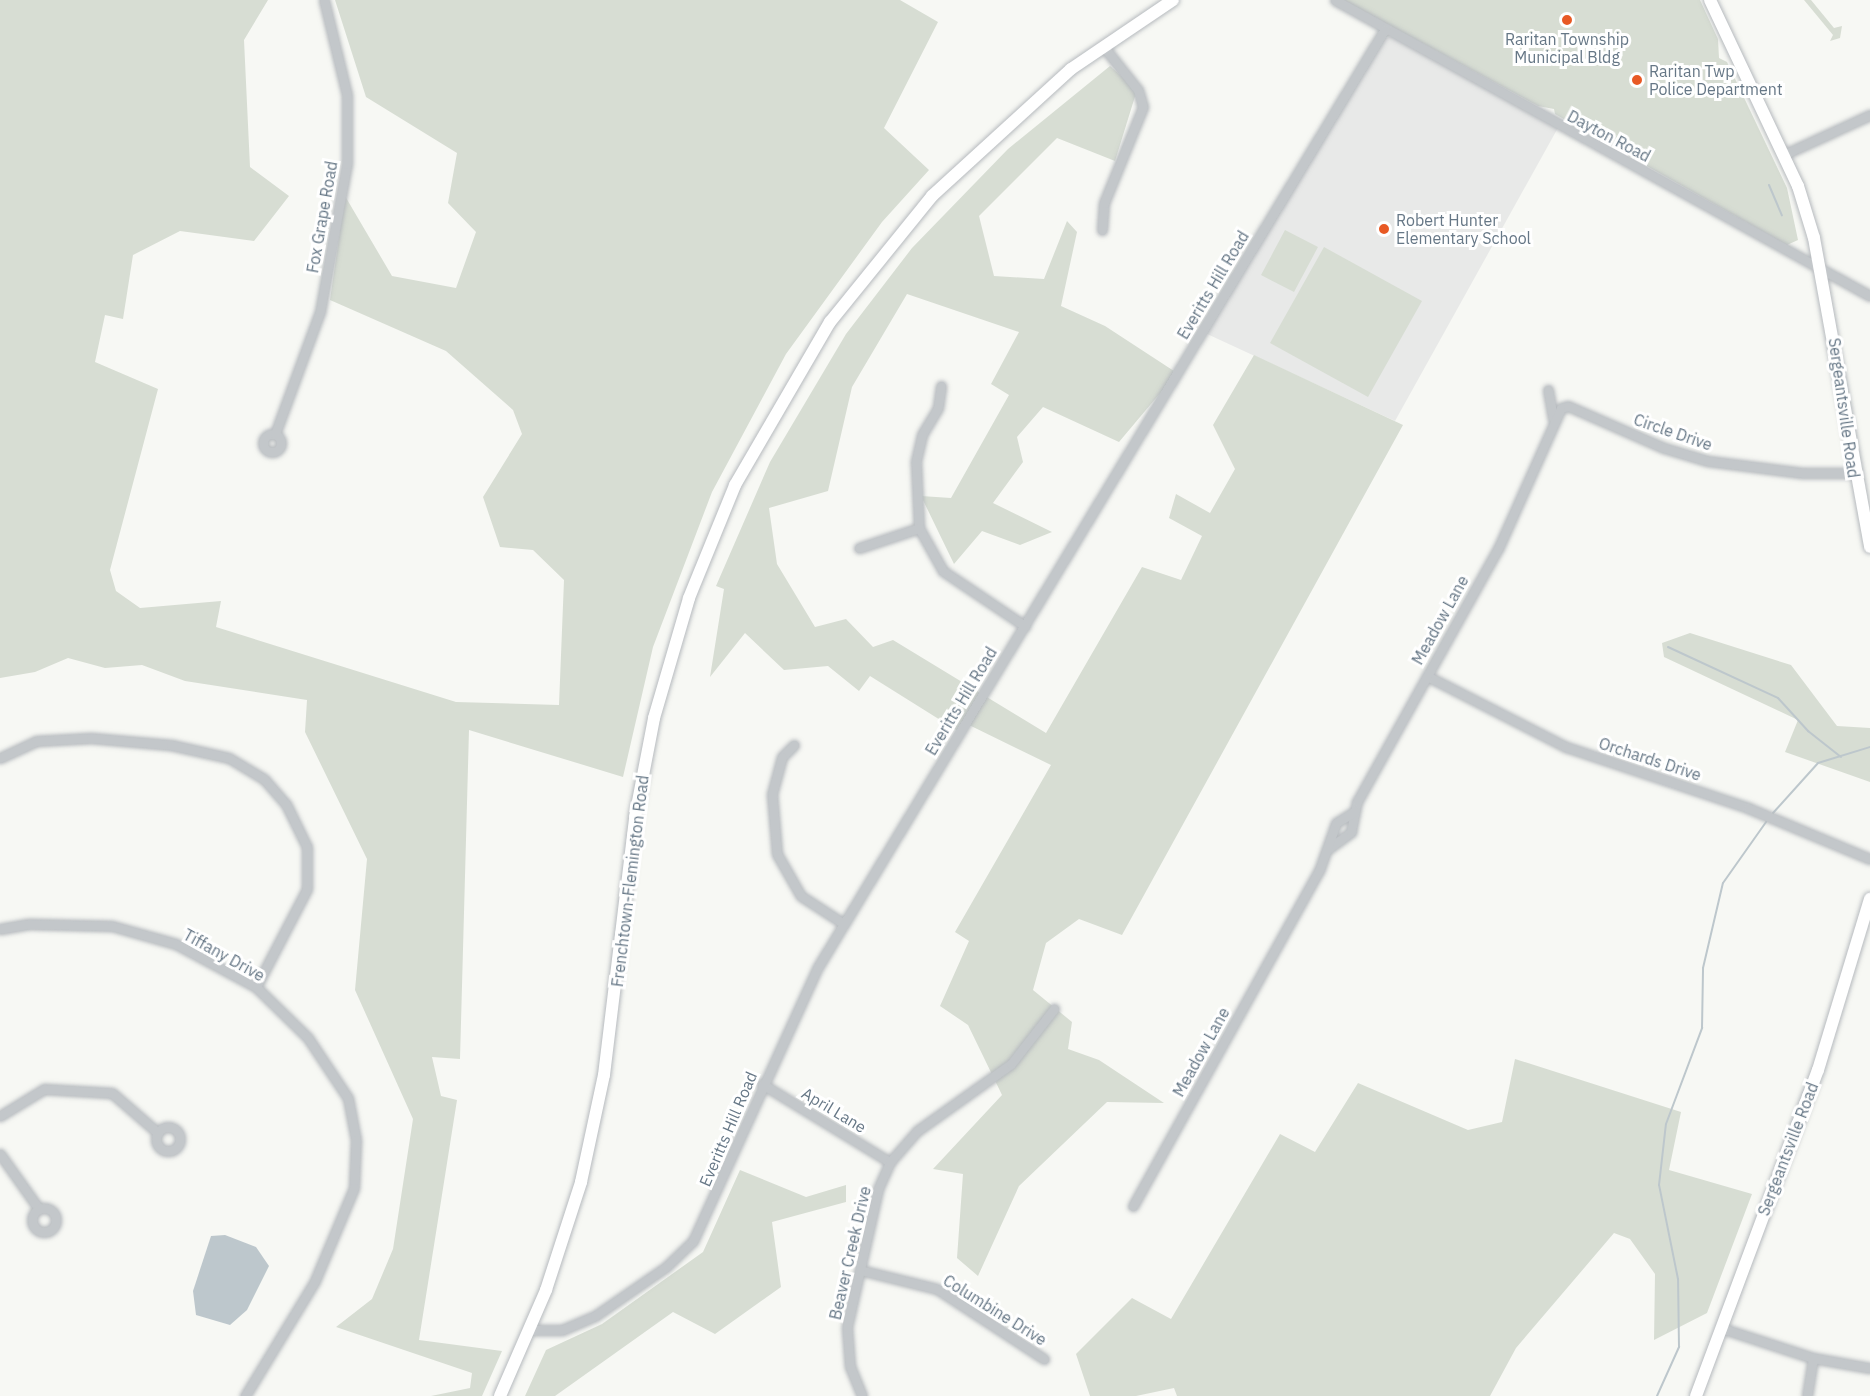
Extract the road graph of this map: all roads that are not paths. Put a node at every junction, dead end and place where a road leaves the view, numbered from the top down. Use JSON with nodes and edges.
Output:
{"nodes":[{"id":1,"x":324,"y":0,"type":"edge"},
{"id":2,"x":1173,"y":0,"type":"edge"},
{"id":3,"x":1335,"y":0,"type":"edge"},
{"id":4,"x":1710,"y":0,"type":"edge"},
{"id":5,"x":1385,"y":29,"type":"junction"},
{"id":6,"x":1103,"y":46,"type":"junction"},
{"id":7,"x":1870,"y":115,"type":"edge"},
{"id":8,"x":1783,"y":155,"type":"junction"},
{"id":9,"x":1102,"y":230,"type":"dead end"},
{"id":10,"x":1821,"y":268,"type":"junction"},
{"id":11,"x":1870,"y":296,"type":"edge"},
{"id":12,"x":941,"y":386,"type":"dead end"},
{"id":13,"x":1548,"y":390,"type":"dead end"},
{"id":14,"x":1553,"y":418,"type":"junction"},
{"id":15,"x":275,"y":434,"type":"dead end"},
{"id":16,"x":1853,"y":473,"type":"junction"},
{"id":17,"x":919,"y":528,"type":"junction"},
{"id":18,"x":1870,"y":547,"type":"edge"},
{"id":19,"x":859,"y":548,"type":"dead end"},
{"id":20,"x":1025,"y":626,"type":"junction"},
{"id":21,"x":1427,"y":676,"type":"junction"},
{"id":22,"x":794,"y":745,"type":"dead end"},
{"id":23,"x":0,"y":758,"type":"edge"},
{"id":24,"x":1356,"y":811,"type":"junction"},
{"id":25,"x":1328,"y":849,"type":"junction"},
{"id":26,"x":1870,"y":860,"type":"edge"},
{"id":27,"x":1870,"y":899,"type":"edge"},
{"id":28,"x":844,"y":924,"type":"junction"},
{"id":29,"x":0,"y":929,"type":"edge"},
{"id":30,"x":256,"y":987,"type":"junction"},
{"id":31,"x":1054,"y":1009,"type":"dead end"},
{"id":32,"x":762,"y":1084,"type":"junction"},
{"id":33,"x":0,"y":1116,"type":"edge"},
{"id":34,"x":158,"y":1132,"type":"dead end"},
{"id":35,"x":0,"y":1154,"type":"edge"},
{"id":36,"x":890,"y":1162,"type":"junction"},
{"id":37,"x":1133,"y":1206,"type":"dead end"},
{"id":38,"x":39,"y":1209,"type":"dead end"},
{"id":39,"x":860,"y":1270,"type":"junction"},
{"id":40,"x":1721,"y":1328,"type":"junction"},
{"id":41,"x":531,"y":1330,"type":"junction"},
{"id":42,"x":1814,"y":1358,"type":"junction"},
{"id":43,"x":1044,"y":1359,"type":"dead end"},
{"id":44,"x":1870,"y":1368,"type":"edge"},
{"id":45,"x":245,"y":1396,"type":"edge"},
{"id":46,"x":501,"y":1396,"type":"edge"},
{"id":47,"x":862,"y":1396,"type":"edge"},
{"id":48,"x":1696,"y":1396,"type":"edge"},
{"id":49,"x":1807,"y":1396,"type":"edge"}],
"edges":[{"from":1,"to":15,"type":"street","name":"Fox Grape Road"},
{"from":2,"to":6,"type":"main road","name":"Frenchtown-Flemington Road"},
{"from":3,"to":5,"type":"street","name":"Dayton Road"},
{"from":4,"to":8,"type":"main road","name":"Sergeantsville Road"},
{"from":5,"to":10,"type":"street","name":"Dayton Road"},
{"from":5,"to":20,"type":"street","name":"Everitts Hill Road"},
{"from":6,"to":9,"type":"street"},
{"from":6,"to":41,"type":"main road","name":"Frenchtown-Flemington Road"},
{"from":7,"to":8,"type":"street"},
{"from":8,"to":10,"type":"main road","name":"Sergeantsville Road"},
{"from":10,"to":11,"type":"street","name":"Dayton Road"},
{"from":10,"to":16,"type":"main road","name":"Sergeantsville Road"},
{"from":12,"to":17,"type":"street"},
{"from":13,"to":14,"type":"street"},
{"from":14,"to":16,"type":"street","name":"Circle Drive"},
{"from":14,"to":21,"type":"street","name":"Meadow Lane"},
{"from":16,"to":18,"type":"main road","name":"Sergeantsville Road"},
{"from":17,"to":19,"type":"street"},
{"from":17,"to":20,"type":"street"},
{"from":20,"to":28,"type":"street","name":"Everitts Hill Road"},
{"from":21,"to":24,"type":"street","name":"Meadow Lane"},
{"from":21,"to":26,"type":"street","name":"Orchards Drive"},
{"from":22,"to":28,"type":"street"},
{"from":23,"to":30,"type":"street"},
{"from":24,"to":25,"type":"street","name":"Meadow Lane"},
{"from":24,"to":25,"type":"street","name":"Meadow Lane"},
{"from":25,"to":37,"type":"street","name":"Meadow Lane"},
{"from":27,"to":40,"type":"main road","name":"Sergeantsville Road"},
{"from":28,"to":32,"type":"street","name":"Everitts Hill Road"},
{"from":29,"to":30,"type":"street","name":"Tiffany Drive"},
{"from":30,"to":45,"type":"street","name":"Tiffany Drive"},
{"from":31,"to":36,"type":"street","name":"Beaver Creek Drive"},
{"from":32,"to":36,"type":"street","name":"April Lane"},
{"from":32,"to":41,"type":"street","name":"Everitts Hill Road"},
{"from":33,"to":34,"type":"street"},
{"from":35,"to":38,"type":"street"},
{"from":36,"to":39,"type":"street","name":"Beaver Creek Drive"},
{"from":39,"to":43,"type":"street","name":"Columbine Drive"},
{"from":39,"to":47,"type":"street","name":"Beaver Creek Drive"},
{"from":40,"to":42,"type":"street"},
{"from":40,"to":48,"type":"main road","name":"Sergeantsville Road"},
{"from":41,"to":46,"type":"main road","name":"Frenchtown-Flemington Road"},
{"from":42,"to":44,"type":"street"},
{"from":42,"to":49,"type":"street"}]}
